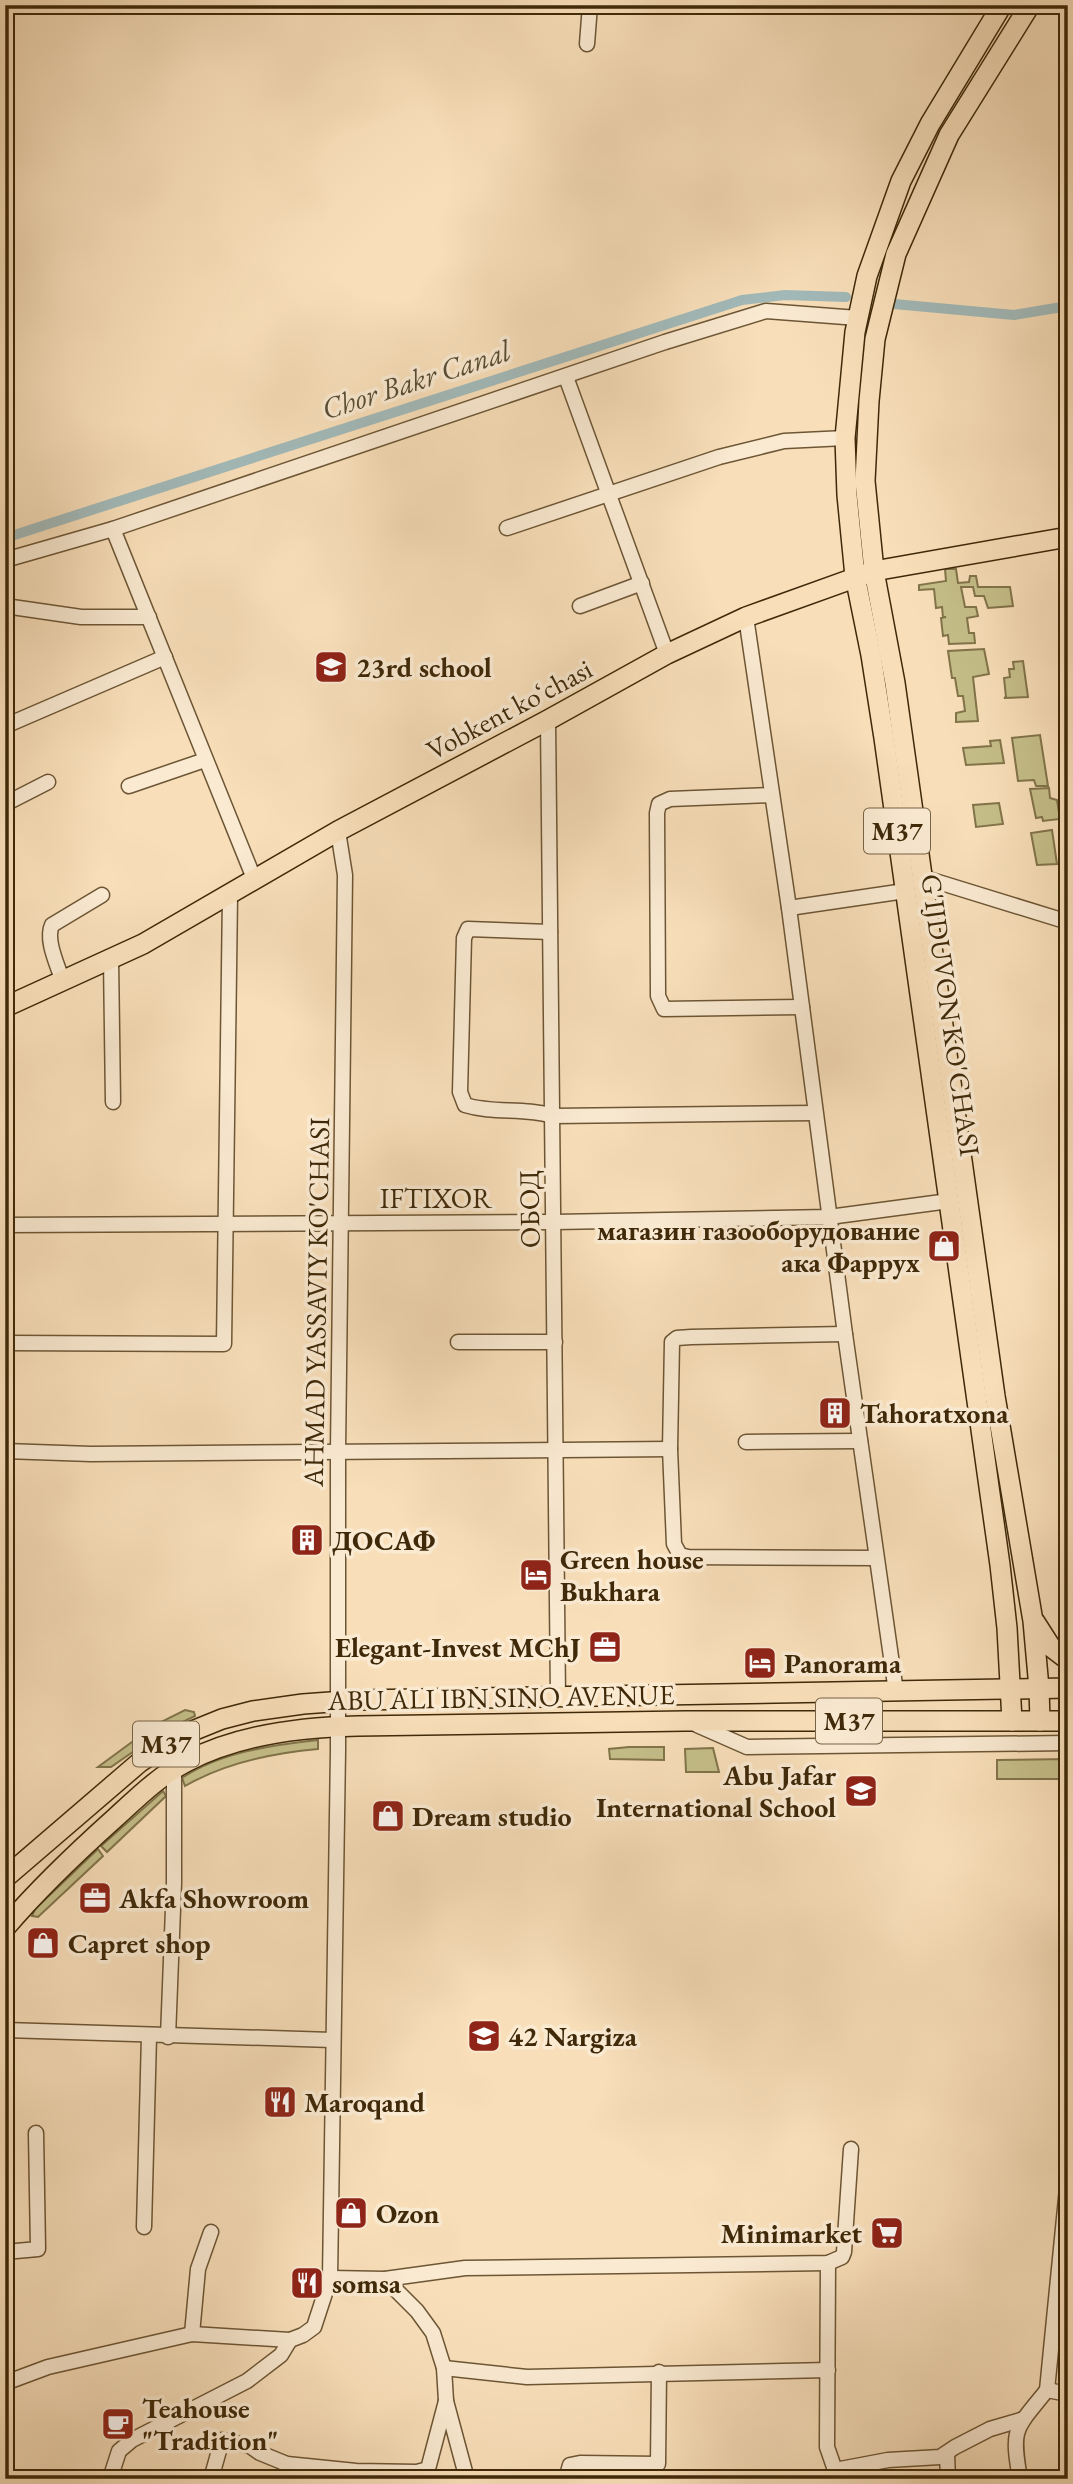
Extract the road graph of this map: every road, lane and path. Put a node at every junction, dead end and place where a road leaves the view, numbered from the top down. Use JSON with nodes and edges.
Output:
{"nodes":[{"id":1,"x":590,"y":5,"type":"edge"},
{"id":2,"x":1002,"y":5,"type":"edge"},
{"id":3,"x":1030,"y":5,"type":"edge"},
{"id":4,"x":587,"y":44,"type":"dead end"},
{"id":5,"x":858,"y":318,"type":"junction"},
{"id":6,"x":566,"y":377,"type":"junction"},
{"id":7,"x":845,"y":438,"type":"junction"},
{"id":8,"x":608,"y":493,"type":"junction"},
{"id":9,"x":507,"y":528,"type":"dead end"},
{"id":10,"x":113,"y":529,"type":"junction"},
{"id":11,"x":1068,"y":537,"type":"edge"},
{"id":12,"x":5,"y":560,"type":"edge"},
{"id":13,"x":864,"y":574,"type":"junction"},
{"id":14,"x":642,"y":583,"type":"junction"},
{"id":15,"x":5,"y":606,"type":"edge"},
{"id":16,"x":580,"y":606,"type":"dead end"},
{"id":17,"x":149,"y":617,"type":"junction"},
{"id":18,"x":746,"y":617,"type":"junction"},
{"id":19,"x":667,"y":654,"type":"junction"},
{"id":20,"x":165,"y":657,"type":"junction"},
{"id":21,"x":548,"y":720,"type":"junction"},
{"id":22,"x":5,"y":726,"type":"edge"},
{"id":23,"x":205,"y":760,"type":"junction"},
{"id":24,"x":48,"y":782,"type":"dead end"},
{"id":25,"x":129,"y":786,"type":"dead end"},
{"id":26,"x":772,"y":795,"type":"junction"},
{"id":27,"x":5,"y":804,"type":"edge"},
{"id":28,"x":338,"y":831,"type":"junction"},
{"id":29,"x":922,"y":877,"type":"junction"},
{"id":30,"x":255,"y":881,"type":"junction"},
{"id":31,"x":905,"y":891,"type":"junction"},
{"id":32,"x":102,"y":895,"type":"dead end"},
{"id":33,"x":230,"y":895,"type":"junction"},
{"id":34,"x":789,"y":908,"type":"junction"},
{"id":35,"x":1068,"y":922,"type":"edge"},
{"id":36,"x":550,"y":932,"type":"junction"},
{"id":37,"x":111,"y":959,"type":"junction"},
{"id":38,"x":63,"y":982,"type":"junction"},
{"id":39,"x":5,"y":1007,"type":"edge"},
{"id":40,"x":802,"y":1007,"type":"junction"},
{"id":41,"x":113,"y":1102,"type":"dead end"},
{"id":42,"x":816,"y":1113,"type":"junction"},
{"id":43,"x":553,"y":1116,"type":"junction"},
{"id":44,"x":949,"y":1201,"type":"junction"},
{"id":45,"x":829,"y":1217,"type":"junction"},
{"id":46,"x":341,"y":1222,"type":"junction"},
{"id":47,"x":554,"y":1222,"type":"junction"},
{"id":48,"x":226,"y":1223,"type":"junction"},
{"id":49,"x":5,"y":1225,"type":"edge"},
{"id":50,"x":845,"y":1334,"type":"junction"},
{"id":51,"x":458,"y":1342,"type":"dead end"},
{"id":52,"x":555,"y":1342,"type":"junction"},
{"id":53,"x":5,"y":1343,"type":"edge"},
{"id":54,"x":860,"y":1441,"type":"junction"},
{"id":55,"x":746,"y":1442,"type":"dead end"},
{"id":56,"x":670,"y":1449,"type":"junction"},
{"id":57,"x":556,"y":1450,"type":"junction"},
{"id":58,"x":5,"y":1451,"type":"edge"},
{"id":59,"x":338,"y":1451,"type":"junction"},
{"id":60,"x":876,"y":1558,"type":"junction"},
{"id":61,"x":1031,"y":1612,"type":"junction"},
{"id":62,"x":1068,"y":1660,"type":"edge"},
{"id":63,"x":1011,"y":1688,"type":"junction"},
{"id":64,"x":1039,"y":1688,"type":"junction"},
{"id":65,"x":1068,"y":1688,"type":"edge"},
{"id":66,"x":896,"y":1692,"type":"junction"},
{"id":67,"x":558,"y":1698,"type":"junction"},
{"id":68,"x":337,"y":1701,"type":"junction"},
{"id":69,"x":685,"y":1721,"type":"junction"},
{"id":70,"x":1012,"y":1721,"type":"junction"},
{"id":71,"x":1040,"y":1721,"type":"junction"},
{"id":72,"x":1068,"y":1721,"type":"edge"},
{"id":73,"x":338,"y":1726,"type":"junction"},
{"id":74,"x":1068,"y":1744,"type":"edge"},
{"id":75,"x":174,"y":1769,"type":"junction"},
{"id":76,"x":5,"y":1878,"type":"edge"},
{"id":77,"x":5,"y":1928,"type":"edge"},
{"id":78,"x":5,"y":2030,"type":"edge"},
{"id":79,"x":149,"y":2036,"type":"junction"},
{"id":80,"x":168,"y":2037,"type":"junction"},
{"id":81,"x":332,"y":2040,"type":"junction"},
{"id":82,"x":36,"y":2133,"type":"dead end"},
{"id":83,"x":851,"y":2149,"type":"dead end"},
{"id":84,"x":1068,"y":2178,"type":"edge"},
{"id":85,"x":1067,"y":2197,"type":"edge"},
{"id":86,"x":144,"y":2227,"type":"dead end"},
{"id":87,"x":211,"y":2232,"type":"dead end"},
{"id":88,"x":5,"y":2252,"type":"edge"},
{"id":89,"x":828,"y":2263,"type":"junction"},
{"id":90,"x":330,"y":2278,"type":"junction"},
{"id":91,"x":385,"y":2280,"type":"junction"},
{"id":92,"x":192,"y":2334,"type":"junction"},
{"id":93,"x":290,"y":2340,"type":"junction"},
{"id":94,"x":444,"y":2368,"type":"junction"},
{"id":95,"x":828,"y":2370,"type":"junction"},
{"id":96,"x":659,"y":2372,"type":"junction"},
{"id":97,"x":5,"y":2383,"type":"edge"},
{"id":98,"x":1047,"y":2390,"type":"junction"},
{"id":99,"x":1068,"y":2394,"type":"edge"},
{"id":100,"x":446,"y":2401,"type":"junction"},
{"id":101,"x":1024,"y":2418,"type":"junction"},
{"id":102,"x":947,"y":2454,"type":"junction"},
{"id":103,"x":286,"y":2471,"type":"edge"},
{"id":104,"x":835,"y":2474,"type":"edge"},
{"id":105,"x":346,"y":2475,"type":"edge"},
{"id":106,"x":416,"y":2475,"type":"edge"},
{"id":107,"x":110,"y":2479,"type":"edge"},
{"id":108,"x":211,"y":2479,"type":"edge"},
{"id":109,"x":467,"y":2479,"type":"edge"},
{"id":110,"x":566,"y":2479,"type":"edge"},
{"id":111,"x":948,"y":2479,"type":"edge"},
{"id":112,"x":1020,"y":2479,"type":"edge"}],
"edges":[{"from":1,"to":4,"type":"street"},
{"from":2,"to":5,"type":"main road","name":"G'IJDUVON KO'CHASI","number":"M37"},
{"from":3,"to":13,"type":"main road","name":"G'IJDUVON KO'CHASI","number":"M37"},
{"from":5,"to":6,"type":"street"},
{"from":5,"to":7,"type":"main road","name":"G'IJDUVON KO'CHASI","number":"M37"},
{"from":6,"to":8,"type":"street"},
{"from":6,"to":10,"type":"street"},
{"from":7,"to":8,"type":"street"},
{"from":7,"to":13,"type":"main road","name":"G'IJDUVON KO'CHASI","number":"M37"},
{"from":8,"to":9,"type":"street"},
{"from":8,"to":14,"type":"street"},
{"from":10,"to":12,"type":"street"},
{"from":10,"to":17,"type":"street"},
{"from":11,"to":13,"type":"main road","name":"Vobkent koʻchasi"},
{"from":13,"to":18,"type":"main road","name":"Vobkent koʻchasi"},
{"from":13,"to":29,"type":"main road","name":"G'IJDUVON KO'CHASI","number":"M37"},
{"from":13,"to":31,"type":"main road","name":"G'IJDUVON KO'CHASI","number":"M37"},
{"from":14,"to":16,"type":"street"},
{"from":14,"to":19,"type":"street"},
{"from":15,"to":17,"type":"street"},
{"from":17,"to":20,"type":"street"},
{"from":18,"to":19,"type":"main road","name":"Vobkent koʻchasi"},
{"from":18,"to":26,"type":"street"},
{"from":19,"to":21,"type":"main road","name":"Vobkent koʻchasi"},
{"from":20,"to":22,"type":"street"},
{"from":20,"to":23,"type":"street"},
{"from":21,"to":28,"type":"main road","name":"Vobkent koʻchasi"},
{"from":21,"to":36,"type":"street","name":"ОБОД"},
{"from":23,"to":25,"type":"street"},
{"from":23,"to":30,"type":"street"},
{"from":24,"to":27,"type":"street"},
{"from":26,"to":34,"type":"street"},
{"from":26,"to":40,"type":"street"},
{"from":28,"to":30,"type":"main road","name":"Vobkent koʻchasi"},
{"from":28,"to":46,"type":"street","name":"AHMAD YASSAVIY KO'CHASI"},
{"from":29,"to":35,"type":"street"},
{"from":29,"to":61,"type":"main road","name":"G'IJDUVON KO'CHASI","number":"M37"},
{"from":30,"to":33,"type":"main road","name":"Vobkent koʻchasi"},
{"from":31,"to":34,"type":"street"},
{"from":31,"to":44,"type":"main road","name":"G'IJDUVON KO'CHASI","number":"M37"},
{"from":32,"to":38,"type":"street"},
{"from":33,"to":37,"type":"main road","name":"Vobkent koʻchasi"},
{"from":33,"to":48,"type":"street"},
{"from":34,"to":40,"type":"street"},
{"from":36,"to":43,"type":"street","name":"ОБОД"},
{"from":36,"to":43,"type":"street"},
{"from":37,"to":38,"type":"main road","name":"Vobkent koʻchasi"},
{"from":37,"to":41,"type":"street"},
{"from":38,"to":39,"type":"main road","name":"Vobkent koʻchasi"},
{"from":40,"to":42,"type":"street"},
{"from":42,"to":43,"type":"street"},
{"from":42,"to":45,"type":"street"},
{"from":43,"to":47,"type":"street","name":"ОБОД"},
{"from":44,"to":45,"type":"street","name":"IFTIXOR"},
{"from":44,"to":63,"type":"main road","name":"G'IJDUVON KO'CHASI","number":"M37"},
{"from":45,"to":47,"type":"street","name":"IFTIXOR"},
{"from":45,"to":50,"type":"street"},
{"from":46,"to":47,"type":"street","name":"IFTIXOR"},
{"from":46,"to":48,"type":"street","name":"IFTIXOR"},
{"from":46,"to":59,"type":"street","name":"AHMAD YASSAVIY KO'CHASI"},
{"from":47,"to":52,"type":"street","name":"ОБОД"},
{"from":48,"to":49,"type":"street","name":"IFTIXOR"},
{"from":48,"to":53,"type":"street"},
{"from":50,"to":54,"type":"street"},
{"from":50,"to":56,"type":"street"},
{"from":51,"to":52,"type":"street"},
{"from":52,"to":57,"type":"street","name":"ОБОД"},
{"from":54,"to":55,"type":"street"},
{"from":54,"to":60,"type":"street"},
{"from":56,"to":57,"type":"street"},
{"from":56,"to":60,"type":"street"},
{"from":57,"to":59,"type":"street"},
{"from":57,"to":67,"type":"street","name":"ОБОД"},
{"from":58,"to":59,"type":"street"},
{"from":59,"to":68,"type":"street","name":"AHMAD YASSAVIY KO'CHASI"},
{"from":60,"to":66,"type":"street"},
{"from":61,"to":62,"type":"main road"},
{"from":61,"to":64,"type":"main road","number":"M37"},
{"from":63,"to":64,"type":"main road","name":"ABU ALI IBN SINO AVENUE","number":"M37"},
{"from":63,"to":66,"type":"main road","name":"ABU ALI IBN SINO AVENUE","number":"M37"},
{"from":63,"to":70,"type":"main road","number":"M37"},
{"from":64,"to":65,"type":"main road","name":"ABU ALI IBN SINO AVENUE"},
{"from":64,"to":71,"type":"main road","number":"M37"},
{"from":66,"to":67,"type":"main road","name":"ABU ALI IBN SINO AVENUE","number":"M37"},
{"from":67,"to":68,"type":"main road","name":"ABU ALI IBN SINO AVENUE","number":"M37"},
{"from":68,"to":73,"type":"street","name":"AHMAD YASSAVIY KO'CHASI"},
{"from":68,"to":76,"type":"main road","name":"ABU ALI IBN SINO AVENUE","number":"M37"},
{"from":69,"to":70,"type":"main road","name":"ABU ALI IBN SINO AVENUE","number":"M37"},
{"from":69,"to":73,"type":"main road","name":"ABU ALI IBN SINO AVENUE","number":"M37"},
{"from":69,"to":74,"type":"street"},
{"from":70,"to":71,"type":"main road","name":"ABU ALI IBN SINO AVENUE","number":"M37"},
{"from":71,"to":72,"type":"main road","name":"ABU ALI IBN SINO AVENUE"},
{"from":73,"to":75,"type":"main road","name":"ABU ALI IBN SINO AVENUE","number":"M37"},
{"from":73,"to":81,"type":"street","name":"AHMAD YASSAVIY KO'CHASI"},
{"from":75,"to":77,"type":"main road","name":"ABU ALI IBN SINO AVENUE","number":"M37"},
{"from":75,"to":80,"type":"street"},
{"from":78,"to":79,"type":"street"},
{"from":79,"to":80,"type":"street"},
{"from":79,"to":86,"type":"street"},
{"from":80,"to":81,"type":"street"},
{"from":81,"to":90,"type":"street","name":"AHMAD YASSAVIY KO'CHASI"},
{"from":82,"to":88,"type":"street"},
{"from":83,"to":89,"type":"street"},
{"from":84,"to":85,"type":"street"},
{"from":85,"to":98,"type":"street"},
{"from":87,"to":92,"type":"street"},
{"from":89,"to":91,"type":"street"},
{"from":89,"to":95,"type":"street"},
{"from":90,"to":91,"type":"street"},
{"from":90,"to":93,"type":"street","name":"AHMAD YASSAVIY KO'CHASI"},
{"from":91,"to":94,"type":"street"},
{"from":92,"to":93,"type":"street"},
{"from":92,"to":97,"type":"street"},
{"from":93,"to":107,"type":"street","name":"AHMAD YASSAVIY KO'CHASI"},
{"from":94,"to":96,"type":"street"},
{"from":94,"to":100,"type":"street"},
{"from":95,"to":96,"type":"street"},
{"from":95,"to":104,"type":"street"},
{"from":96,"to":110,"type":"street"},
{"from":98,"to":99,"type":"street"},
{"from":98,"to":101,"type":"street"},
{"from":100,"to":106,"type":"street"},
{"from":100,"to":109,"type":"street"},
{"from":101,"to":102,"type":"street"},
{"from":101,"to":112,"type":"street"},
{"from":102,"to":104,"type":"street"},
{"from":102,"to":111,"type":"street"},
{"from":103,"to":105,"type":"street"},
{"from":103,"to":108,"type":"street"},
{"from":105,"to":106,"type":"street"}]}
